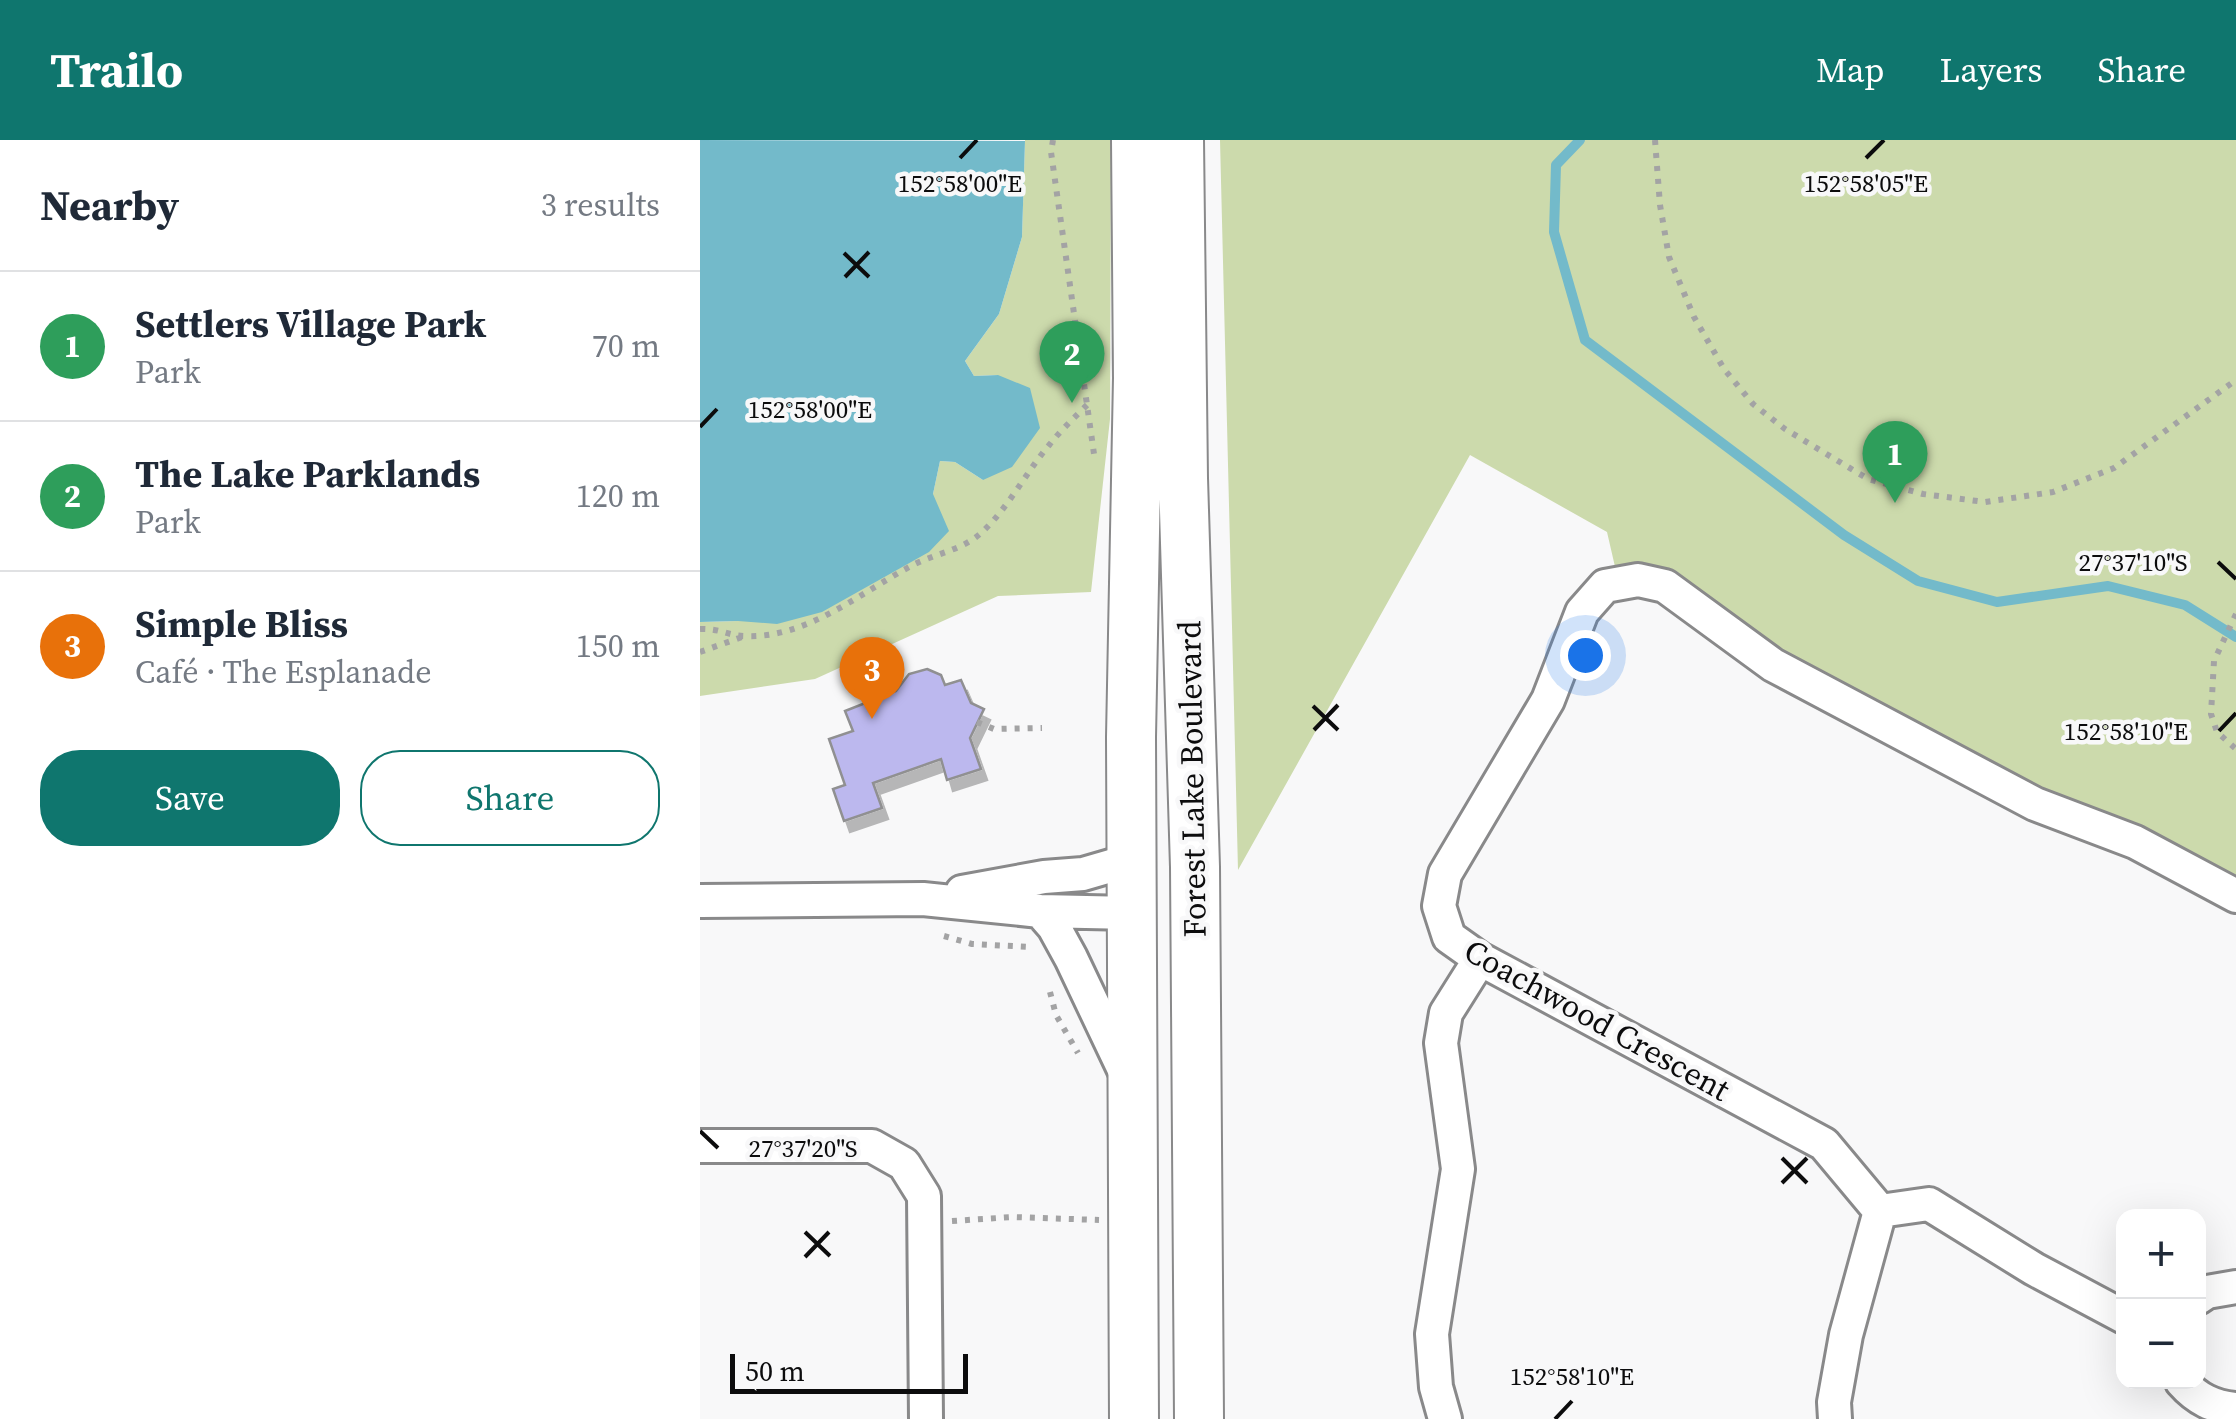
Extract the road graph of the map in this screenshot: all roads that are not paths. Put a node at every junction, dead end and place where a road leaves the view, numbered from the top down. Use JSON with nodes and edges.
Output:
{"nodes":[{"id":1,"x":1136,"y":140,"type":"edge"},
{"id":2,"x":1179,"y":140,"type":"edge"},
{"id":3,"x":1164,"y":888,"type":"junction"},
{"id":4,"x":2236,"y":896,"type":"edge"},
{"id":5,"x":923,"y":898,"type":"junction"},
{"id":6,"x":700,"y":901,"type":"edge"},
{"id":7,"x":1040,"y":911,"type":"junction"},
{"id":8,"x":1480,"y":958,"type":"junction"},
{"id":9,"x":1133,"y":1090,"type":"junction"},
{"id":10,"x":700,"y":1146,"type":"edge"},
{"id":11,"x":1880,"y":1210,"type":"junction"},
{"id":12,"x":2236,"y":1287,"type":"edge"},
{"id":13,"x":2206,"y":1293,"type":"edge"},
{"id":14,"x":2116,"y":1313,"type":"edge"},
{"id":15,"x":2189,"y":1389,"type":"edge"},
{"id":16,"x":2236,"y":1409,"type":"edge"},
{"id":17,"x":926,"y":1419,"type":"edge"},
{"id":18,"x":1134,"y":1419,"type":"edge"},
{"id":19,"x":1199,"y":1419,"type":"edge"},
{"id":20,"x":1445,"y":1419,"type":"edge"},
{"id":21,"x":1835,"y":1419,"type":"edge"}],
"edges":[{"from":1,"to":3,"type":"main road","name":"Forest Lake Boulevard"},
{"from":2,"to":3,"type":"main road","name":"Forest Lake Boulevard"},
{"from":3,"to":5,"type":"street"},
{"from":3,"to":7,"type":"street"},
{"from":3,"to":9,"type":"main road","name":"Forest Lake Boulevard"},
{"from":3,"to":19,"type":"main road","name":"Forest Lake Boulevard"},
{"from":4,"to":8,"type":"street","name":"Coachwood Crescent"},
{"from":5,"to":6,"type":"street"},
{"from":5,"to":7,"type":"street"},
{"from":7,"to":9,"type":"street"},
{"from":8,"to":11,"type":"street","name":"Coachwood Crescent"},
{"from":8,"to":20,"type":"street"},
{"from":9,"to":18,"type":"main road","name":"Forest Lake Boulevard"},
{"from":10,"to":17,"type":"street"},
{"from":11,"to":14,"type":"street"},
{"from":11,"to":21,"type":"street"},
{"from":12,"to":13,"type":"street"},
{"from":15,"to":16,"type":"street"}]}
